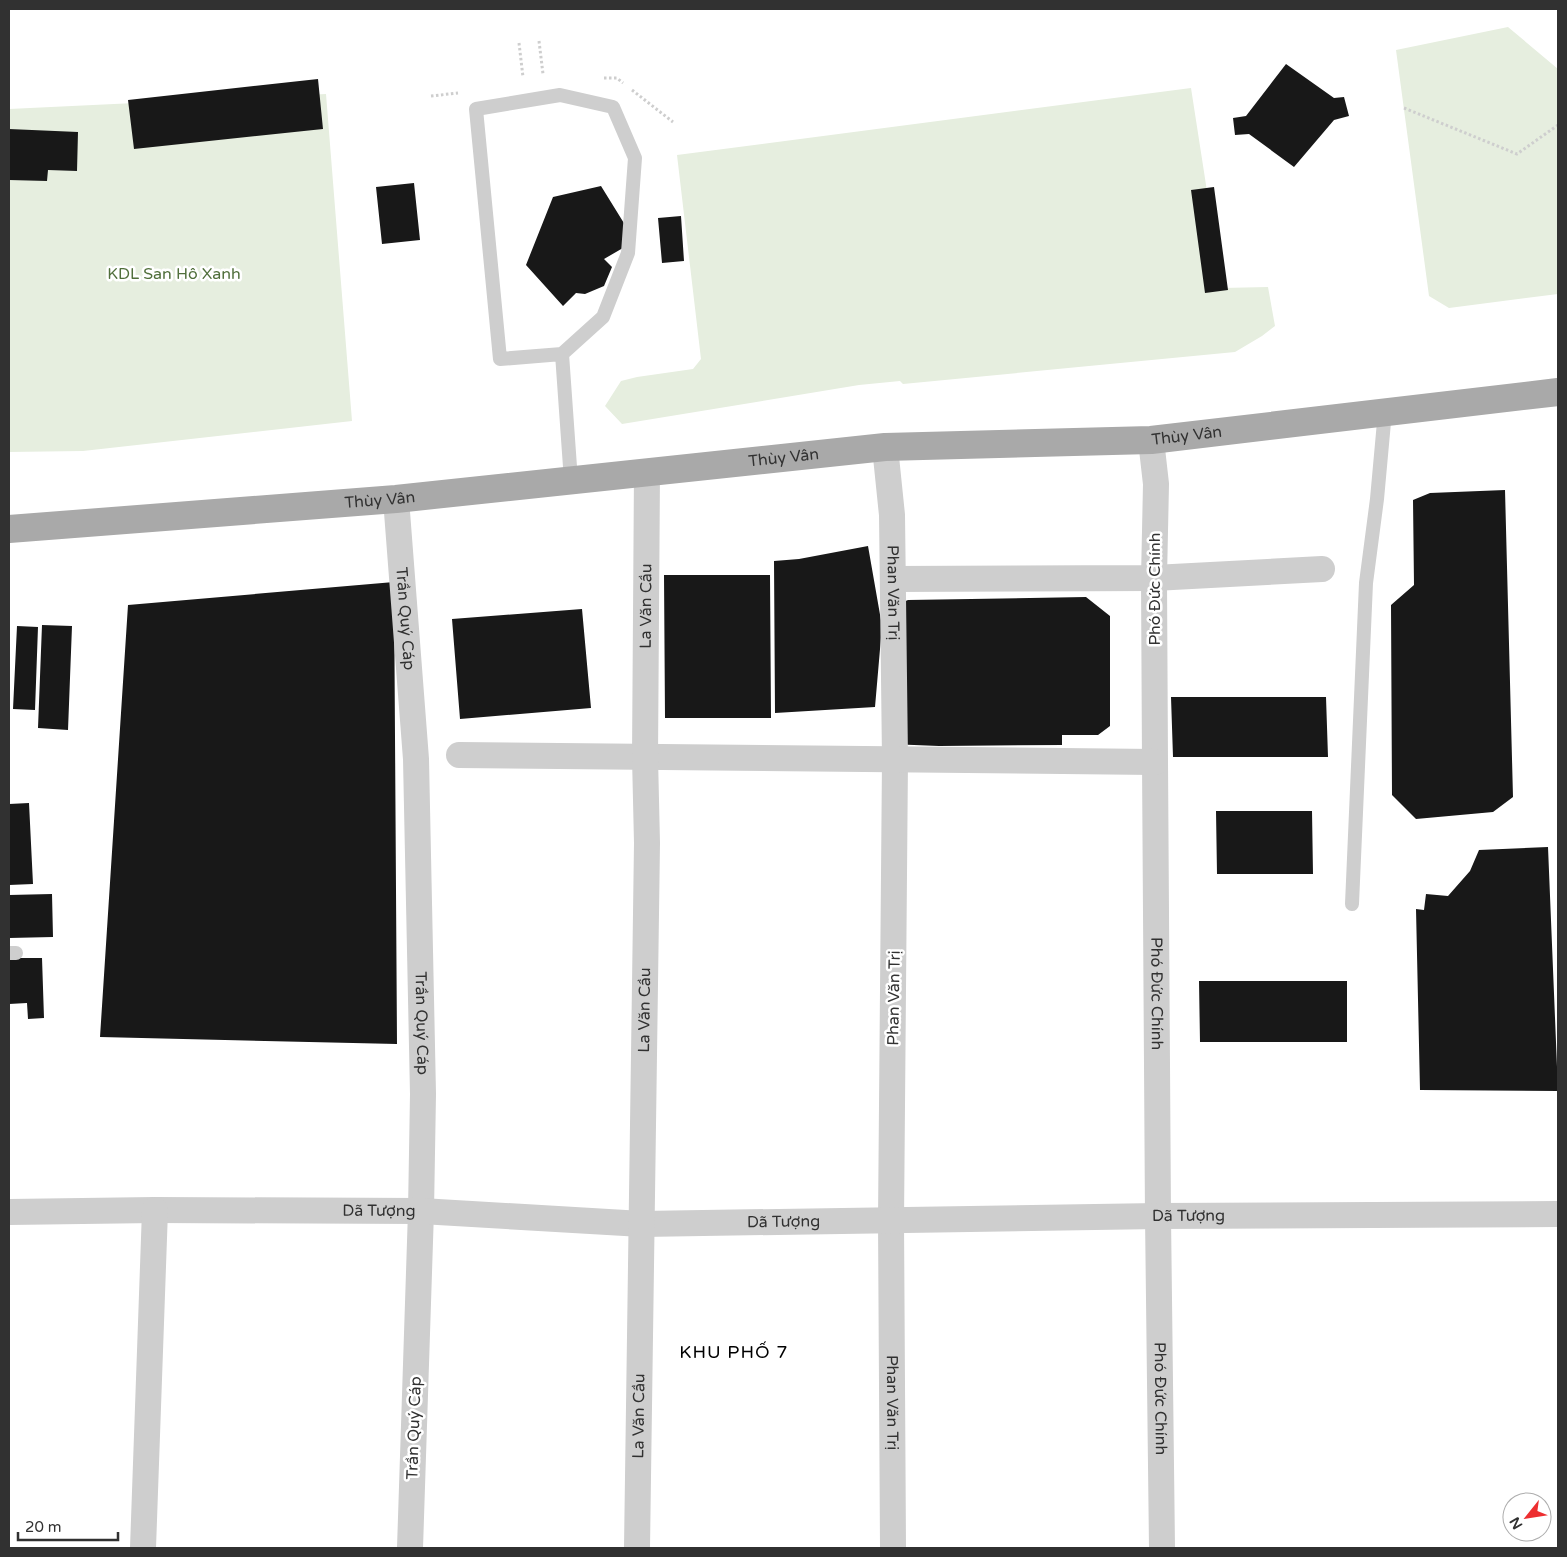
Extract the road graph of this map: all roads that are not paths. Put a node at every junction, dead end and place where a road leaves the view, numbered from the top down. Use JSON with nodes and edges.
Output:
{"nodes":[{"id":1,"x":562,"y":354,"type":"junction"},
{"id":2,"x":1558,"y":392,"type":"edge"},
{"id":3,"x":1385,"y":411,"type":"junction"},
{"id":4,"x":1151,"y":440,"type":"junction"},
{"id":5,"x":885,"y":447,"type":"junction"},
{"id":6,"x":647,"y":472,"type":"junction"},
{"id":7,"x":571,"y":481,"type":"junction"},
{"id":8,"x":396,"y":499,"type":"junction"},
{"id":9,"x":9,"y":529,"type":"edge"},
{"id":10,"x":1322,"y":569,"type":"dead end"},
{"id":11,"x":1154,"y":578,"type":"junction"},
{"id":12,"x":893,"y":579,"type":"junction"},
{"id":13,"x":459,"y":755,"type":"dead end"},
{"id":14,"x":645,"y":757,"type":"junction"},
{"id":15,"x":895,"y":759,"type":"junction"},
{"id":16,"x":1155,"y":762,"type":"junction"},
{"id":17,"x":1352,"y":904,"type":"dead end"},
{"id":18,"x":155,"y":1210,"type":"junction"},
{"id":19,"x":421,"y":1211,"type":"junction"},
{"id":20,"x":9,"y":1212,"type":"edge"},
{"id":21,"x":1558,"y":1214,"type":"edge"},
{"id":22,"x":1158,"y":1216,"type":"junction"},
{"id":23,"x":891,"y":1221,"type":"junction"},
{"id":24,"x":642,"y":1224,"type":"junction"},
{"id":25,"x":143,"y":1548,"type":"edge"},
{"id":26,"x":410,"y":1548,"type":"edge"},
{"id":27,"x":637,"y":1548,"type":"edge"},
{"id":28,"x":894,"y":1548,"type":"edge"},
{"id":29,"x":1162,"y":1548,"type":"edge"}],
"edges":[{"from":1,"to":1,"type":"lane"},
{"from":1,"to":7,"type":"lane"},
{"from":2,"to":3,"type":"main road","name":"Thùy Vân"},
{"from":3,"to":4,"type":"main road","name":"Thùy Vân"},
{"from":3,"to":17,"type":"lane"},
{"from":4,"to":5,"type":"main road","name":"Thùy Vân"},
{"from":4,"to":11,"type":"street","name":"Phó Đức Chính"},
{"from":5,"to":6,"type":"main road","name":"Thùy Vân"},
{"from":5,"to":12,"type":"street","name":"Phan Văn Trị"},
{"from":6,"to":7,"type":"main road","name":"Thùy Vân"},
{"from":6,"to":14,"type":"street","name":"La Văn Cầu"},
{"from":7,"to":8,"type":"main road","name":"Thùy Vân"},
{"from":8,"to":9,"type":"main road","name":"Thùy Vân"},
{"from":8,"to":19,"type":"street","name":"Trần Quý Cáp"},
{"from":10,"to":11,"type":"street"},
{"from":11,"to":12,"type":"street"},
{"from":11,"to":16,"type":"street","name":"Phó Đức Chính"},
{"from":12,"to":15,"type":"street","name":"Phan Văn Trị"},
{"from":13,"to":14,"type":"street"},
{"from":14,"to":15,"type":"street"},
{"from":14,"to":24,"type":"street","name":"La Văn Cầu"},
{"from":15,"to":16,"type":"street"},
{"from":15,"to":23,"type":"street","name":"Phan Văn Trị"},
{"from":16,"to":22,"type":"street","name":"Phó Đức Chính"},
{"from":18,"to":19,"type":"street","name":"Dã Tượng"},
{"from":18,"to":20,"type":"street","name":"Dã Tượng"},
{"from":18,"to":25,"type":"street"},
{"from":19,"to":24,"type":"street","name":"Dã Tượng"},
{"from":19,"to":26,"type":"street","name":"Trần Quý Cáp"},
{"from":21,"to":22,"type":"street","name":"Dã Tượng"},
{"from":22,"to":23,"type":"street","name":"Dã Tượng"},
{"from":22,"to":29,"type":"street","name":"Phó Đức Chính"},
{"from":23,"to":24,"type":"street","name":"Dã Tượng"},
{"from":23,"to":28,"type":"street","name":"Phan Văn Trị"},
{"from":24,"to":27,"type":"street","name":"La Văn Cầu"}]}
